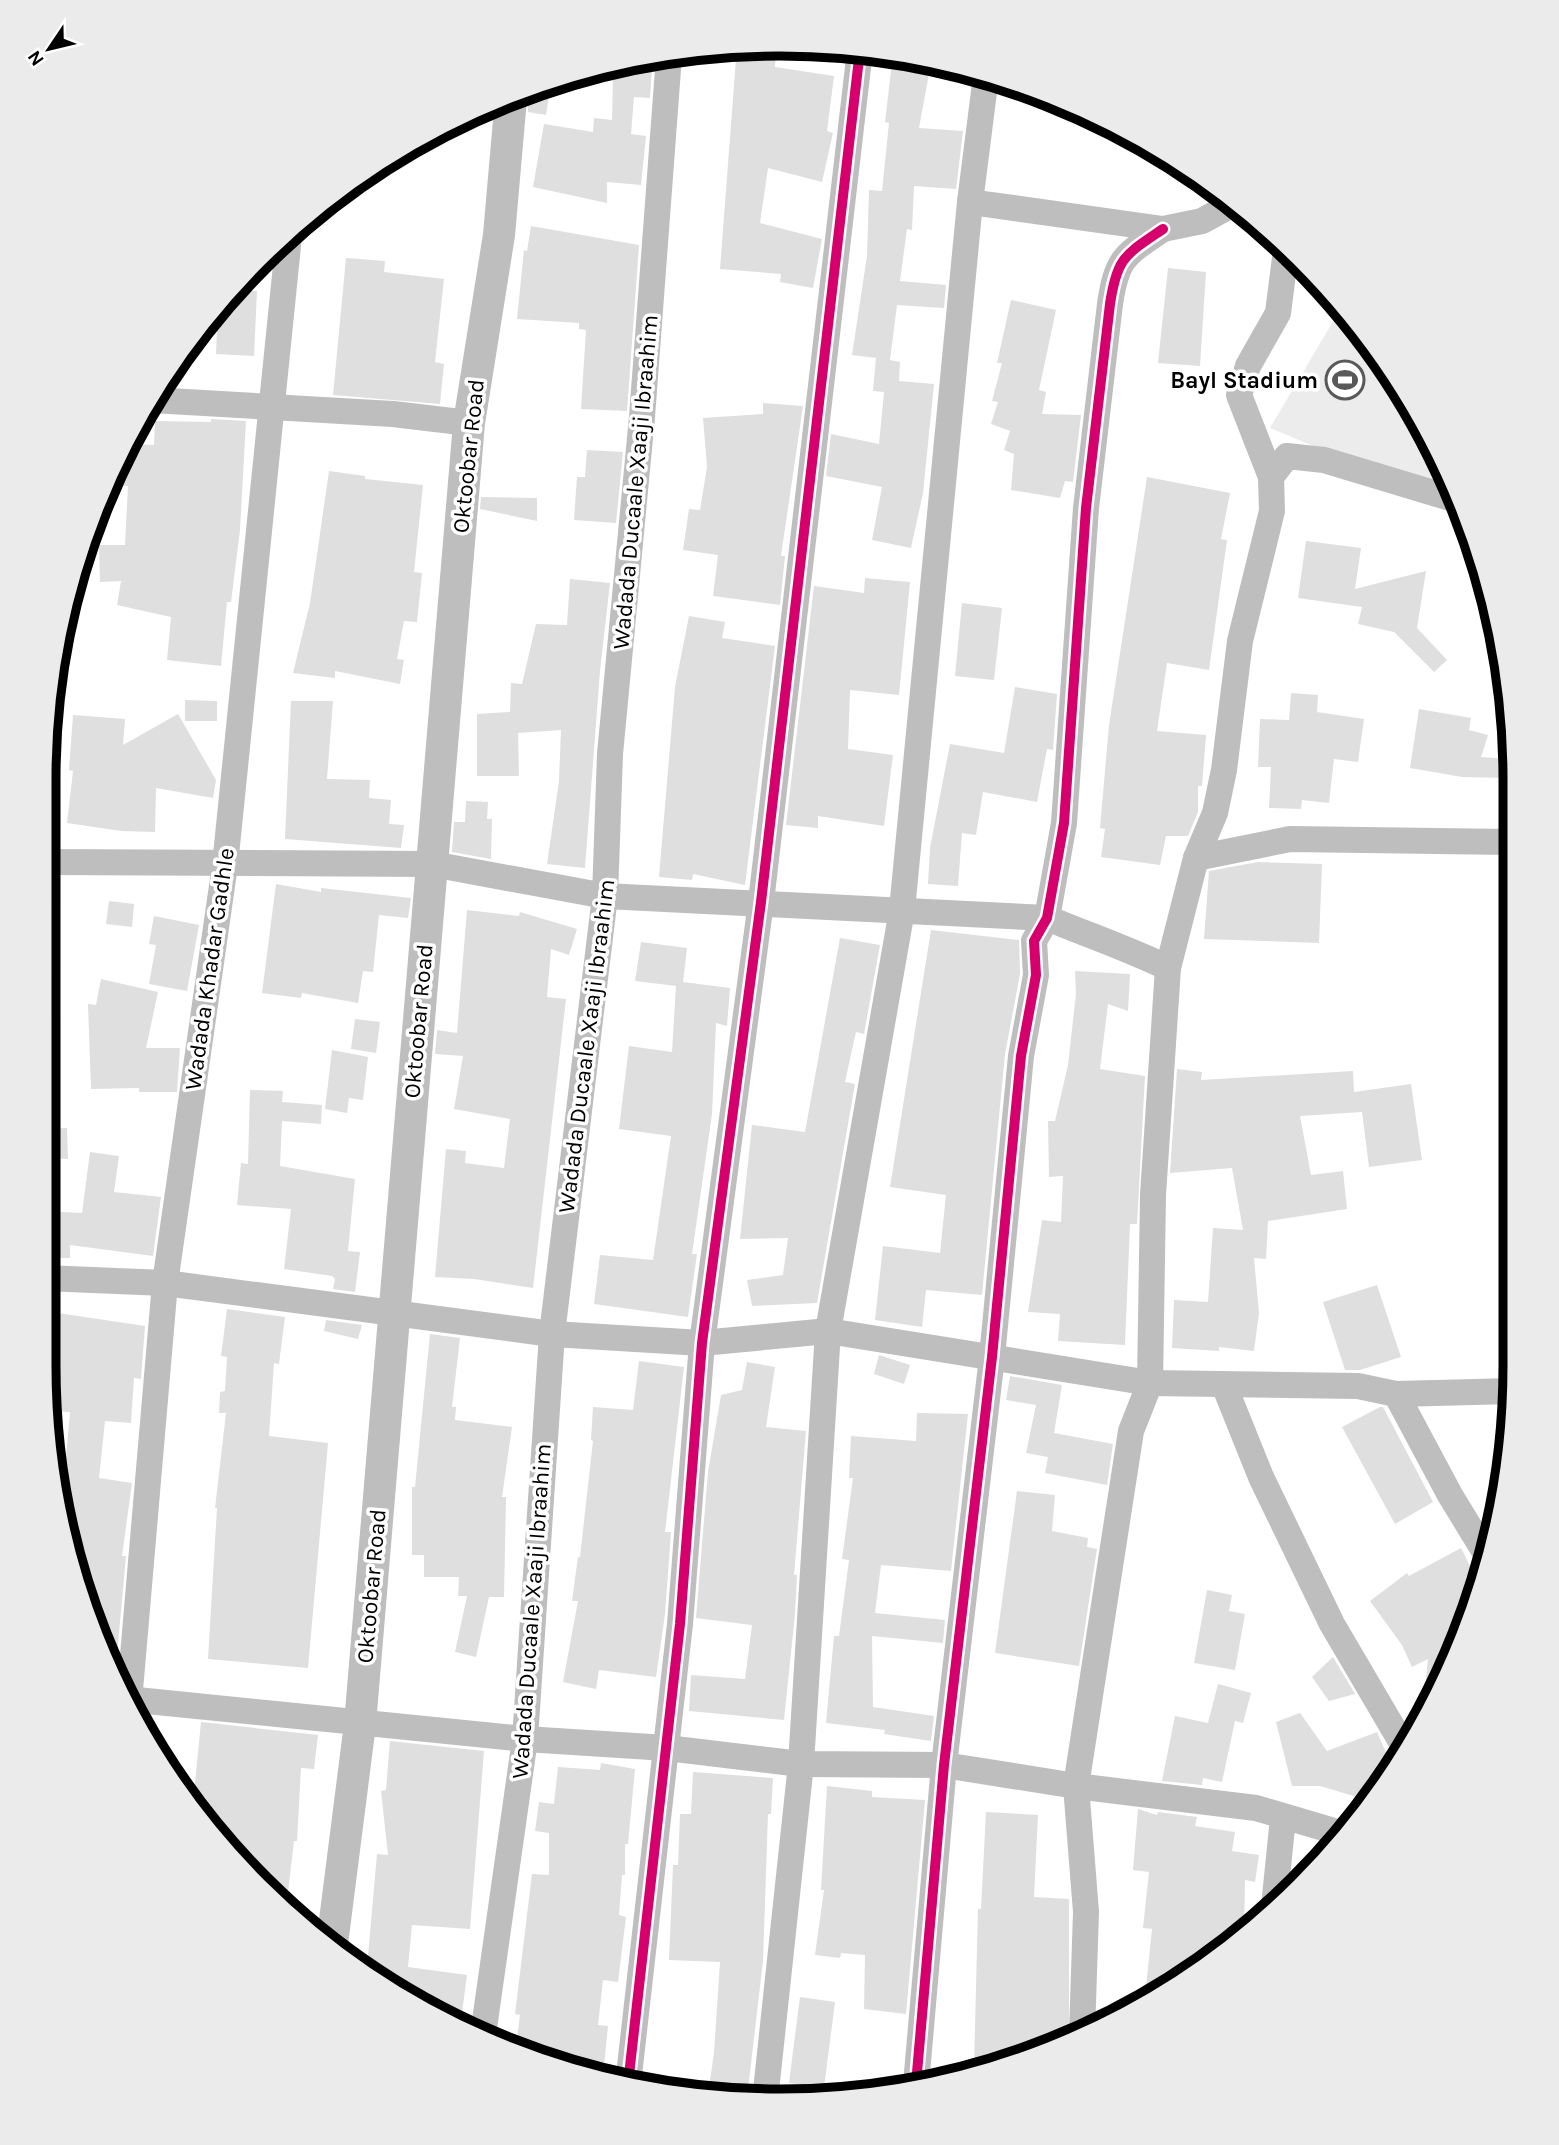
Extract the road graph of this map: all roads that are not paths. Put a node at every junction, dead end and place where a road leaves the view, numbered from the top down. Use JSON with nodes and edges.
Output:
{"nodes":[{"id":1,"x":859,"y":61,"type":"edge"},
{"id":2,"x":668,"y":65,"type":"edge"},
{"id":3,"x":985,"y":86,"type":"edge"},
{"id":4,"x":509,"y":109,"type":"edge"},
{"id":5,"x":970,"y":202,"type":"junction"},
{"id":6,"x":1224,"y":209,"type":"edge"},
{"id":7,"x":1163,"y":229,"type":"junction"},
{"id":8,"x":288,"y":250,"type":"edge"},
{"id":9,"x":1284,"y":262,"type":"edge"},
{"id":10,"x":164,"y":401,"type":"edge"},
{"id":11,"x":271,"y":408,"type":"junction"},
{"id":12,"x":469,"y":423,"type":"junction"},
{"id":13,"x":1271,"y":477,"type":"junction"},
{"id":14,"x":1445,"y":496,"type":"edge"},
{"id":15,"x":1503,"y":842,"type":"edge"},
{"id":16,"x":1196,"y":858,"type":"junction"},
{"id":17,"x":56,"y":862,"type":"edge"},
{"id":18,"x":432,"y":863,"type":"junction"},
{"id":19,"x":225,"y":865,"type":"junction"},
{"id":20,"x":605,"y":896,"type":"junction"},
{"id":21,"x":761,"y":902,"type":"junction"},
{"id":22,"x":902,"y":910,"type":"junction"},
{"id":23,"x":1047,"y":918,"type":"junction"},
{"id":24,"x":1168,"y":968,"type":"junction"},
{"id":25,"x":56,"y":1278,"type":"edge"},
{"id":26,"x":165,"y":1283,"type":"junction"},
{"id":27,"x":393,"y":1312,"type":"junction"},
{"id":28,"x":828,"y":1331,"type":"junction"},
{"id":29,"x":552,"y":1334,"type":"junction"},
{"id":30,"x":702,"y":1343,"type":"junction"},
{"id":31,"x":992,"y":1357,"type":"junction"},
{"id":32,"x":1150,"y":1383,"type":"junction"},
{"id":33,"x":1224,"y":1385,"type":"junction"},
{"id":34,"x":1502,"y":1391,"type":"edge"},
{"id":35,"x":1396,"y":1394,"type":"junction"},
{"id":36,"x":1480,"y":1544,"type":"edge"},
{"id":37,"x":130,"y":1684,"type":"edge"},
{"id":38,"x":139,"y":1701,"type":"edge"},
{"id":39,"x":360,"y":1724,"type":"junction"},
{"id":40,"x":1399,"y":1738,"type":"edge"},
{"id":41,"x":525,"y":1739,"type":"junction"},
{"id":42,"x":667,"y":1748,"type":"junction"},
{"id":43,"x":801,"y":1764,"type":"junction"},
{"id":44,"x":944,"y":1765,"type":"junction"},
{"id":45,"x":1076,"y":1786,"type":"junction"},
{"id":46,"x":1283,"y":1818,"type":"junction"},
{"id":47,"x":1333,"y":1831,"type":"edge"},
{"id":48,"x":1275,"y":1892,"type":"edge"},
{"id":49,"x":333,"y":1934,"type":"edge"},
{"id":50,"x":1082,"y":2022,"type":"edge"},
{"id":51,"x":484,"y":2025,"type":"edge"},
{"id":52,"x":629,"y":2073,"type":"edge"},
{"id":53,"x":917,"y":2076,"type":"edge"},
{"id":54,"x":766,"y":2088,"type":"edge"}],
"edges":[{"from":1,"to":21,"type":"street"},
{"from":2,"to":20,"type":"street","name":"Wadada Ducaale Xaaji Ibraahim"},
{"from":3,"to":5,"type":"street"},
{"from":4,"to":12,"type":"street","name":"Oktoobar Road"},
{"from":5,"to":7,"type":"street"},
{"from":5,"to":22,"type":"street"},
{"from":6,"to":7,"type":"street"},
{"from":7,"to":23,"type":"street"},
{"from":8,"to":11,"type":"street","name":"Wadada Khadar Gadhle"},
{"from":9,"to":13,"type":"street"},
{"from":10,"to":11,"type":"street"},
{"from":11,"to":12,"type":"street"},
{"from":11,"to":19,"type":"street","name":"Wadada Khadar Gadhle"},
{"from":12,"to":18,"type":"street","name":"Oktoobar Road"},
{"from":13,"to":14,"type":"street"},
{"from":13,"to":16,"type":"street"},
{"from":15,"to":16,"type":"street"},
{"from":16,"to":24,"type":"street"},
{"from":17,"to":19,"type":"street"},
{"from":18,"to":19,"type":"street"},
{"from":18,"to":20,"type":"street"},
{"from":18,"to":27,"type":"street","name":"Oktoobar Road"},
{"from":19,"to":26,"type":"street","name":"Wadada Khadar Gadhle"},
{"from":20,"to":21,"type":"street"},
{"from":20,"to":29,"type":"street","name":"Wadada Ducaale Xaaji Ibraahim"},
{"from":21,"to":22,"type":"street"},
{"from":21,"to":30,"type":"street"},
{"from":22,"to":23,"type":"street"},
{"from":22,"to":28,"type":"street"},
{"from":23,"to":24,"type":"street"},
{"from":23,"to":31,"type":"street"},
{"from":24,"to":32,"type":"street"},
{"from":25,"to":26,"type":"street"},
{"from":26,"to":27,"type":"street"},
{"from":26,"to":37,"type":"street","name":"Wadada Khadar Gadhle"},
{"from":27,"to":29,"type":"street"},
{"from":27,"to":39,"type":"street","name":"Oktoobar Road"},
{"from":28,"to":30,"type":"street"},
{"from":28,"to":31,"type":"street"},
{"from":28,"to":43,"type":"street"},
{"from":29,"to":30,"type":"street"},
{"from":29,"to":41,"type":"street","name":"Wadada Ducaale Xaaji Ibraahim"},
{"from":30,"to":42,"type":"street"},
{"from":31,"to":32,"type":"street"},
{"from":31,"to":44,"type":"street"},
{"from":32,"to":33,"type":"street"},
{"from":32,"to":45,"type":"street"},
{"from":33,"to":35,"type":"street"},
{"from":33,"to":40,"type":"street"},
{"from":34,"to":35,"type":"street"},
{"from":35,"to":36,"type":"street"},
{"from":38,"to":39,"type":"street"},
{"from":39,"to":41,"type":"street"},
{"from":39,"to":49,"type":"street","name":"Oktoobar Road"},
{"from":41,"to":42,"type":"street"},
{"from":41,"to":51,"type":"street","name":"Wadada Ducaale Xaaji Ibraahim"},
{"from":42,"to":43,"type":"street"},
{"from":42,"to":52,"type":"street"},
{"from":43,"to":44,"type":"street"},
{"from":43,"to":54,"type":"street"},
{"from":44,"to":45,"type":"street"},
{"from":44,"to":53,"type":"street"},
{"from":45,"to":46,"type":"street"},
{"from":45,"to":50,"type":"street"},
{"from":46,"to":47,"type":"street"},
{"from":46,"to":48,"type":"street"}]}
